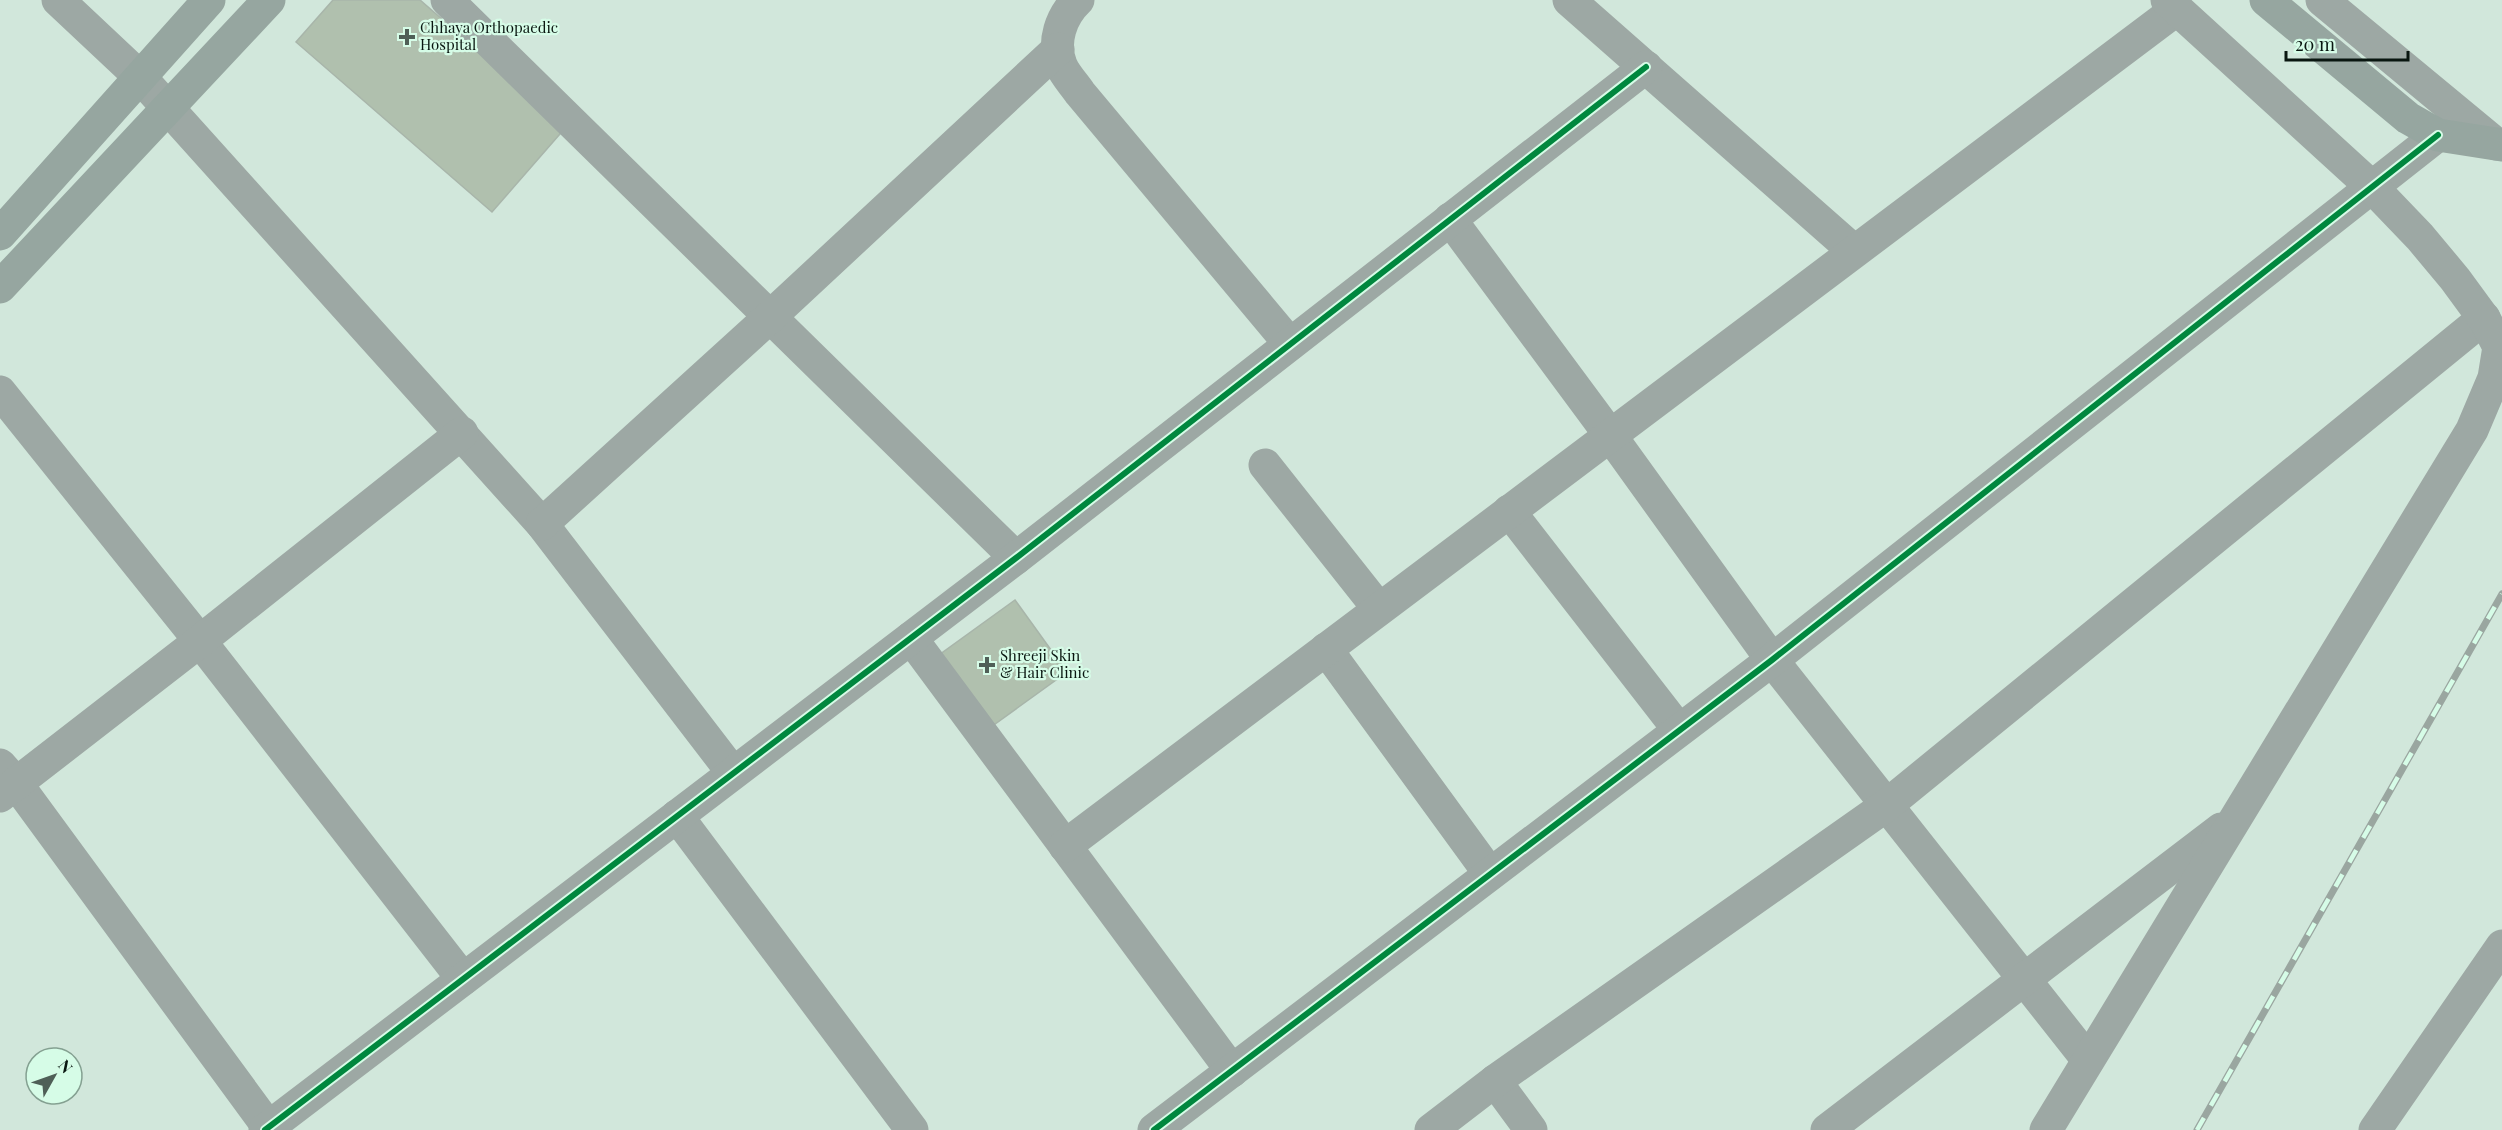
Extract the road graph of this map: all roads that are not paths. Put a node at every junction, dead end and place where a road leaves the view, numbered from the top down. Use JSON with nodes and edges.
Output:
{"nodes":[{"id":1,"x":57,"y":0,"type":"edge"},
{"id":2,"x":209,"y":0,"type":"edge"},
{"id":3,"x":269,"y":0,"type":"edge"},
{"id":4,"x":447,"y":0,"type":"edge"},
{"id":5,"x":1569,"y":0,"type":"edge"},
{"id":6,"x":2266,"y":0,"type":"edge"},
{"id":7,"x":2322,"y":0,"type":"edge"},
{"id":8,"x":1066,"y":4,"type":"edge"},
{"id":9,"x":2172,"y":4,"type":"edge"},
{"id":10,"x":1058,"y":49,"type":"junction"},
{"id":11,"x":1646,"y":67,"type":"junction"},
{"id":12,"x":140,"y":77,"type":"junction"},
{"id":13,"x":168,"y":108,"type":"junction"},
{"id":14,"x":2438,"y":135,"type":"junction"},
{"id":15,"x":2499,"y":144,"type":"edge"},
{"id":16,"x":2373,"y":188,"type":"junction"},
{"id":17,"x":1450,"y":219,"type":"junction"},
{"id":18,"x":0,"y":234,"type":"edge"},
{"id":19,"x":1854,"y":251,"type":"junction"},
{"id":20,"x":0,"y":287,"type":"edge"},
{"id":21,"x":771,"y":316,"type":"junction"},
{"id":22,"x":2484,"y":318,"type":"junction"},
{"id":23,"x":1290,"y":344,"type":"junction"},
{"id":24,"x":0,"y":392,"type":"edge"},
{"id":25,"x":462,"y":434,"type":"junction"},
{"id":26,"x":1610,"y":435,"type":"junction"},
{"id":27,"x":1265,"y":465,"type":"dead end"},
{"id":28,"x":1509,"y":511,"type":"junction"},
{"id":29,"x":542,"y":524,"type":"junction"},
{"id":30,"x":1016,"y":558,"type":"junction"},
{"id":31,"x":1379,"y":609,"type":"junction"},
{"id":32,"x":911,"y":638,"type":"junction"},
{"id":33,"x":200,"y":641,"type":"junction"},
{"id":34,"x":1326,"y":648,"type":"junction"},
{"id":35,"x":1772,"y":660,"type":"junction"},
{"id":36,"x":1679,"y":730,"type":"junction"},
{"id":37,"x":733,"y":773,"type":"junction"},
{"id":38,"x":5,"y":782,"type":"edge"},
{"id":39,"x":1887,"y":805,"type":"junction"},
{"id":40,"x":677,"y":816,"type":"junction"},
{"id":41,"x":2236,"y":817,"type":"junction"},
{"id":42,"x":1065,"y":846,"type":"junction"},
{"id":43,"x":1490,"y":874,"type":"junction"},
{"id":44,"x":2502,"y":946,"type":"edge"},
{"id":45,"x":463,"y":979,"type":"junction"},
{"id":46,"x":2026,"y":980,"type":"junction"},
{"id":47,"x":2088,"y":1060,"type":"junction"},
{"id":48,"x":1232,"y":1071,"type":"junction"},
{"id":49,"x":1496,"y":1081,"type":"junction"},
{"id":50,"x":267,"y":1129,"type":"edge"},
{"id":51,"x":912,"y":1130,"type":"edge"},
{"id":52,"x":1154,"y":1130,"type":"edge"},
{"id":53,"x":1431,"y":1130,"type":"edge"},
{"id":54,"x":1531,"y":1130,"type":"edge"},
{"id":55,"x":1827,"y":1130,"type":"edge"},
{"id":56,"x":2046,"y":1130,"type":"edge"},
{"id":57,"x":2375,"y":1130,"type":"edge"}],
"edges":[{"from":1,"to":12,"type":"street"},
{"from":2,"to":12,"type":"highway"},
{"from":3,"to":13,"type":"highway"},
{"from":4,"to":21,"type":"street"},
{"from":5,"to":11,"type":"street"},
{"from":6,"to":14,"type":"highway"},
{"from":7,"to":15,"type":"street"},
{"from":8,"to":10,"type":"street"},
{"from":9,"to":16,"type":"street"},
{"from":9,"to":19,"type":"street"},
{"from":10,"to":21,"type":"street"},
{"from":10,"to":23,"type":"street"},
{"from":11,"to":17,"type":"street"},
{"from":11,"to":19,"type":"street"},
{"from":12,"to":13,"type":"street"},
{"from":12,"to":18,"type":"highway"},
{"from":13,"to":20,"type":"highway"},
{"from":13,"to":25,"type":"street"},
{"from":14,"to":15,"type":"highway"},
{"from":14,"to":16,"type":"street"},
{"from":16,"to":22,"type":"street"},
{"from":16,"to":35,"type":"street"},
{"from":17,"to":23,"type":"street"},
{"from":17,"to":26,"type":"street"},
{"from":19,"to":26,"type":"street"},
{"from":21,"to":29,"type":"street"},
{"from":21,"to":30,"type":"street"},
{"from":22,"to":39,"type":"street"},
{"from":22,"to":41,"type":"street"},
{"from":23,"to":30,"type":"street"},
{"from":24,"to":33,"type":"street"},
{"from":25,"to":29,"type":"street"},
{"from":25,"to":33,"type":"street"},
{"from":26,"to":28,"type":"street"},
{"from":26,"to":35,"type":"street"},
{"from":27,"to":31,"type":"street"},
{"from":28,"to":31,"type":"street"},
{"from":28,"to":36,"type":"street"},
{"from":29,"to":37,"type":"street"},
{"from":30,"to":32,"type":"street"},
{"from":31,"to":34,"type":"street"},
{"from":32,"to":37,"type":"street"},
{"from":32,"to":42,"type":"street"},
{"from":33,"to":38,"type":"street"},
{"from":33,"to":45,"type":"street"},
{"from":34,"to":42,"type":"street"},
{"from":34,"to":43,"type":"street"},
{"from":35,"to":36,"type":"street"},
{"from":35,"to":39,"type":"street"},
{"from":36,"to":43,"type":"street"},
{"from":37,"to":40,"type":"street"},
{"from":38,"to":50,"type":"street"},
{"from":39,"to":46,"type":"street"},
{"from":39,"to":49,"type":"street"},
{"from":40,"to":45,"type":"street"},
{"from":40,"to":51,"type":"street"},
{"from":41,"to":46,"type":"street"},
{"from":41,"to":47,"type":"street"},
{"from":42,"to":48,"type":"street"},
{"from":43,"to":48,"type":"street"},
{"from":44,"to":57,"type":"street"},
{"from":45,"to":50,"type":"street"},
{"from":46,"to":47,"type":"street"},
{"from":46,"to":55,"type":"street"},
{"from":47,"to":56,"type":"street"},
{"from":48,"to":52,"type":"street"},
{"from":49,"to":53,"type":"street"},
{"from":49,"to":54,"type":"street"}]}
